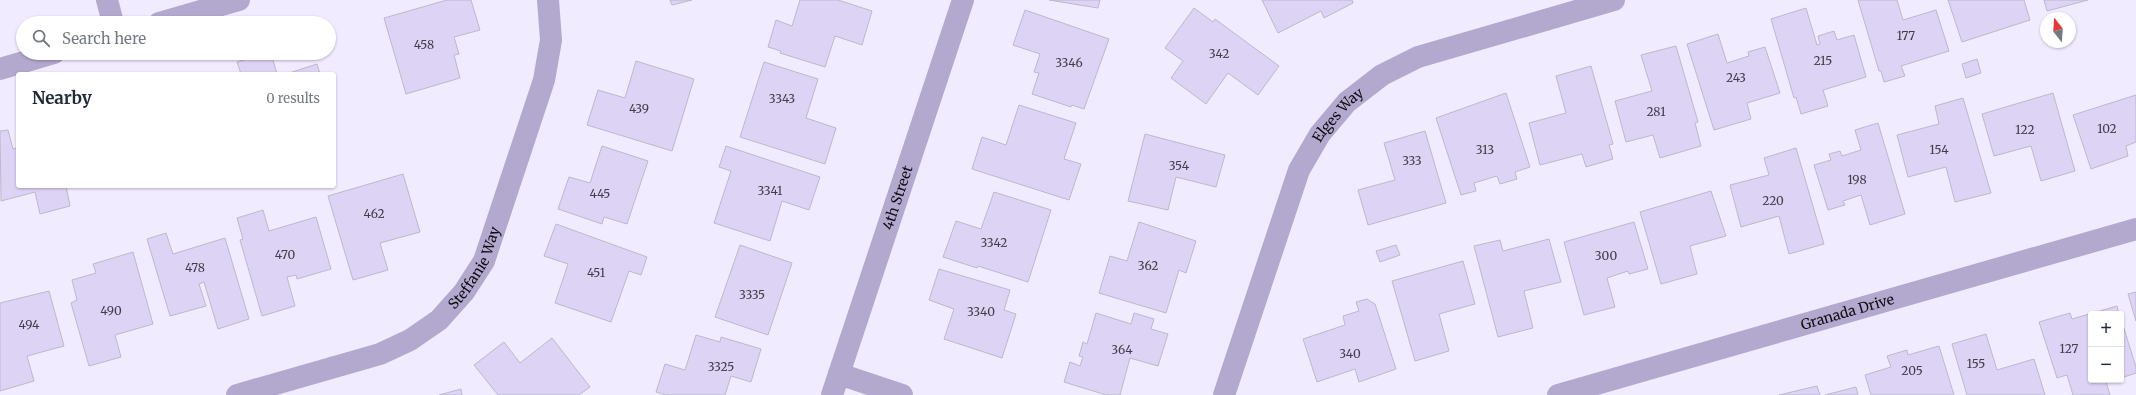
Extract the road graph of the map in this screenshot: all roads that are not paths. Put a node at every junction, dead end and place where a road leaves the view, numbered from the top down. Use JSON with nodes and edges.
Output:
{"nodes":[{"id":1,"x":107,"y":0,"type":"edge"},
{"id":2,"x":239,"y":0,"type":"edge"},
{"id":3,"x":548,"y":0,"type":"edge"},
{"id":4,"x":963,"y":0,"type":"edge"},
{"id":5,"x":1614,"y":0,"type":"edge"},
{"id":6,"x":112,"y":16,"type":"edge"},
{"id":7,"x":183,"y":16,"type":"edge"},
{"id":8,"x":30,"y":60,"type":"edge"},
{"id":9,"x":0,"y":69,"type":"edge"},
{"id":10,"x":2136,"y":229,"type":"edge"},
{"id":11,"x":839,"y":374,"type":"junction"},
{"id":12,"x":237,"y":395,"type":"edge"},
{"id":13,"x":832,"y":395,"type":"edge"},
{"id":14,"x":902,"y":395,"type":"edge"},
{"id":15,"x":1224,"y":395,"type":"edge"},
{"id":16,"x":1558,"y":395,"type":"edge"}],
"edges":[{"from":1,"to":6,"type":"street"},
{"from":2,"to":7,"type":"street"},
{"from":3,"to":12,"type":"street","name":"Steffanie Way"},
{"from":4,"to":11,"type":"street","name":"4th Street"},
{"from":5,"to":15,"type":"street","name":"Elges Way"},
{"from":8,"to":9,"type":"street"},
{"from":10,"to":16,"type":"street","name":"Granada Drive"},
{"from":11,"to":13,"type":"street","name":"4th Street"},
{"from":11,"to":14,"type":"street"}]}
